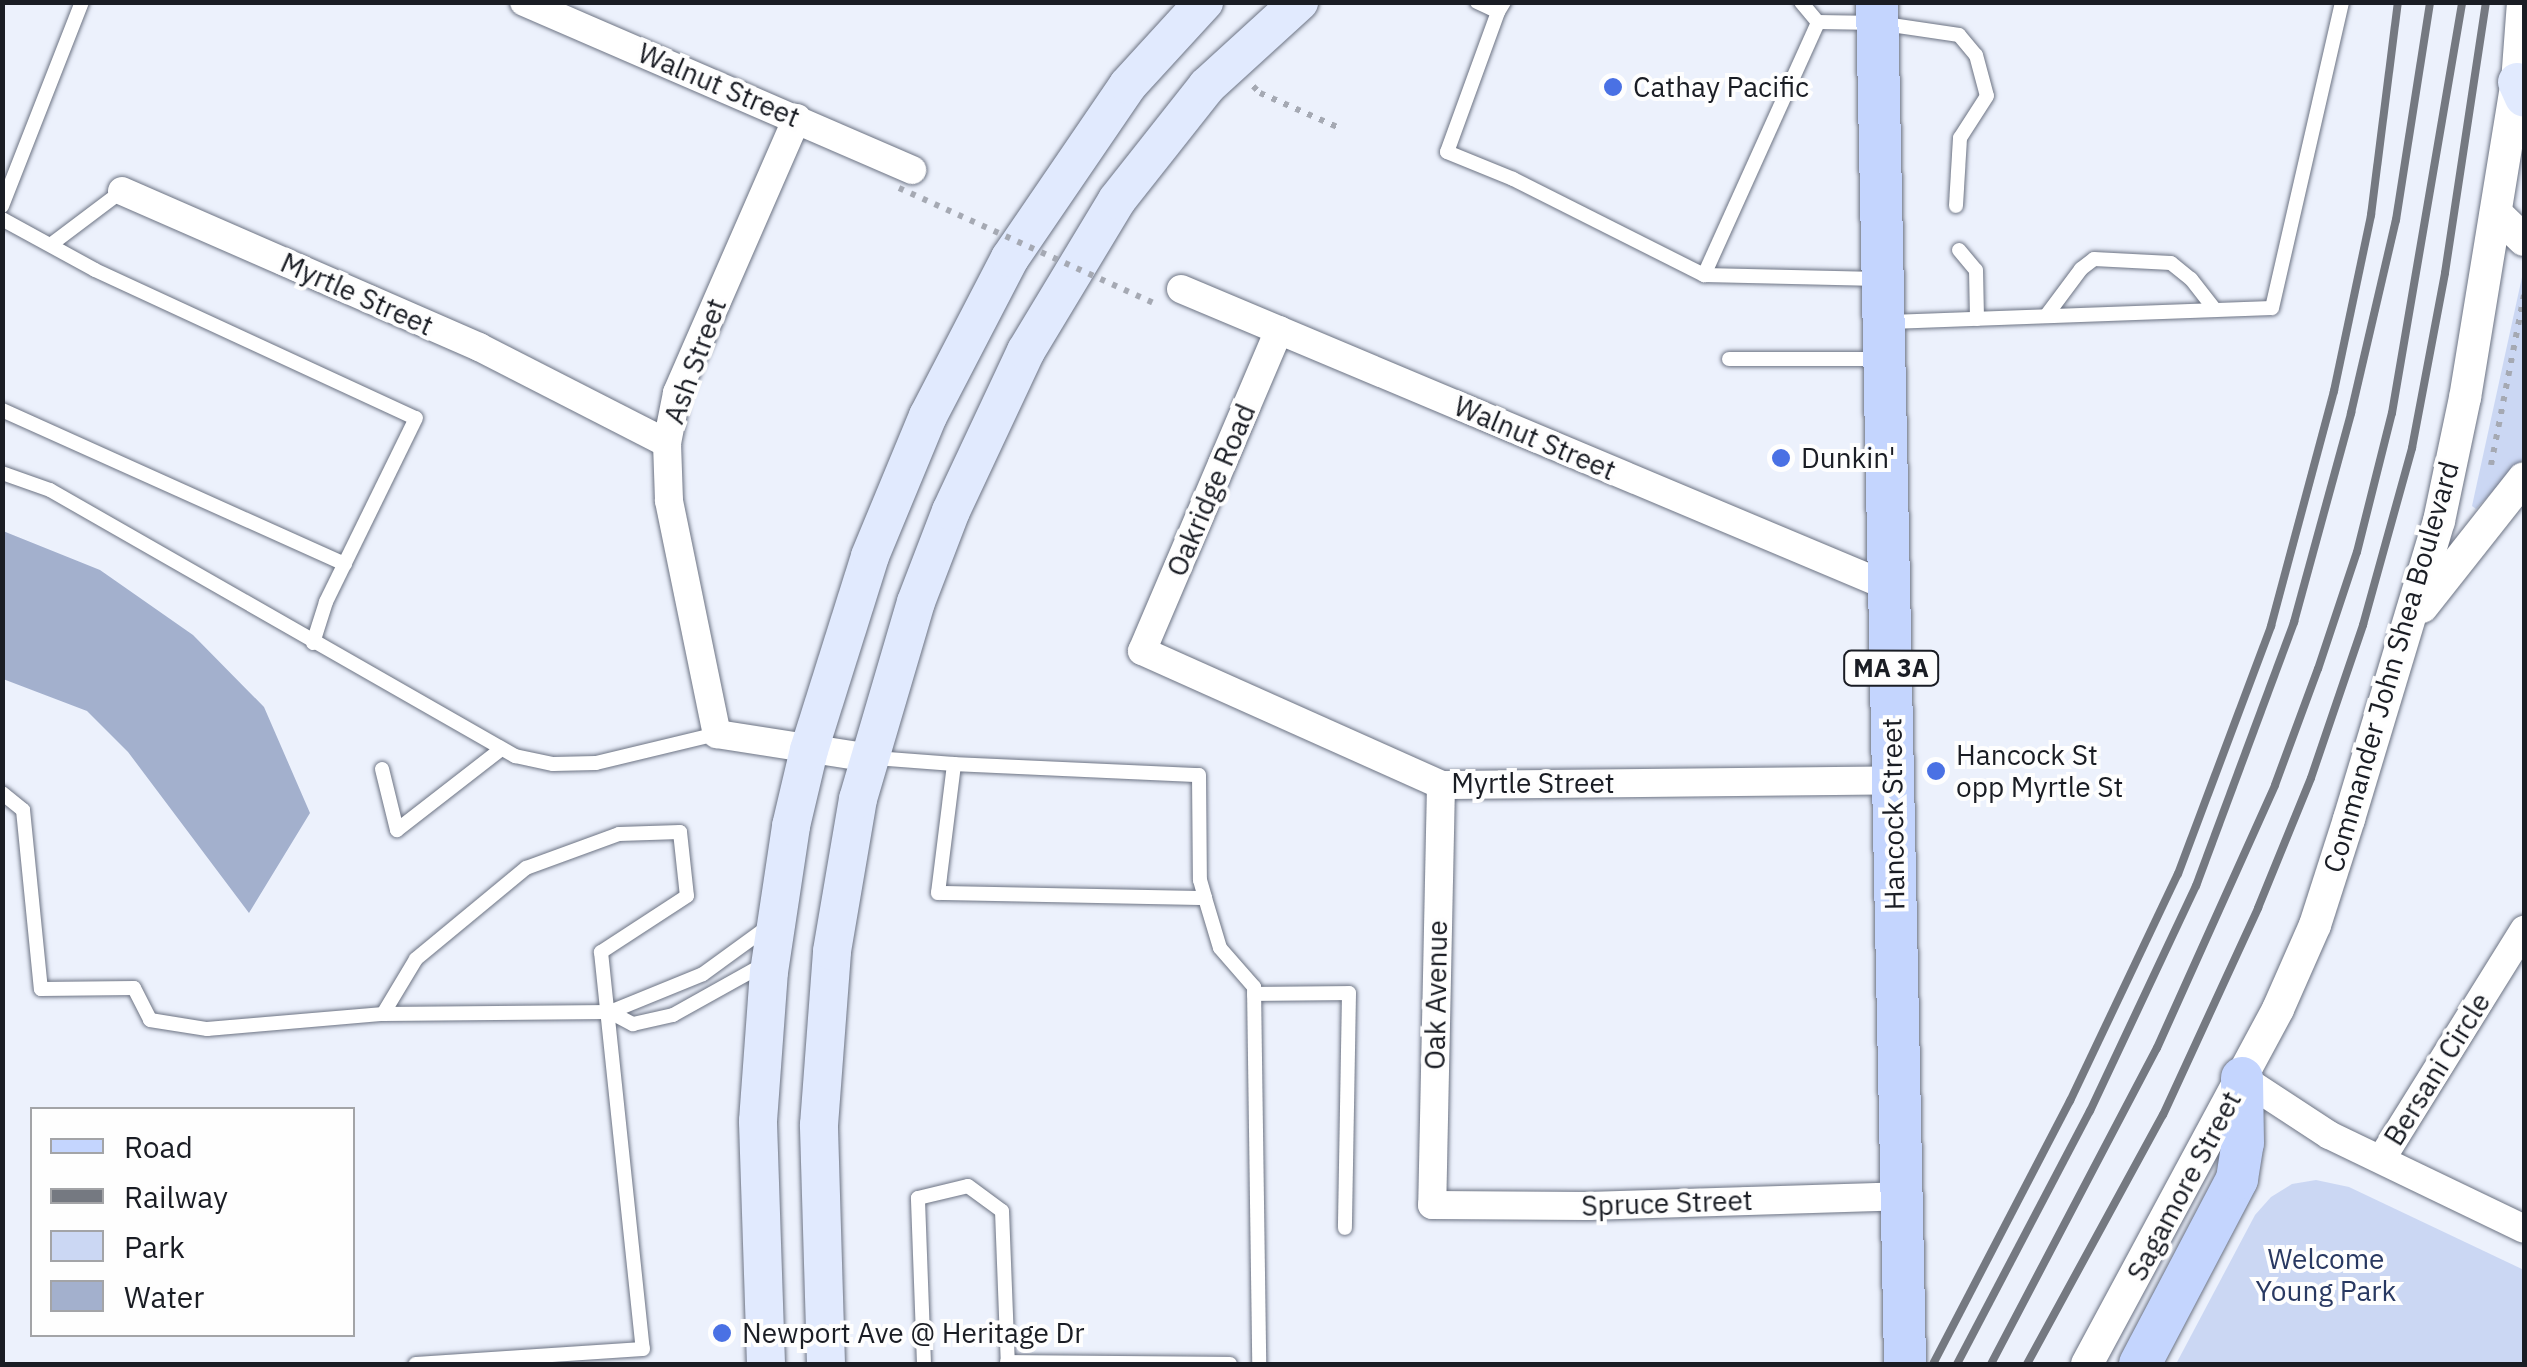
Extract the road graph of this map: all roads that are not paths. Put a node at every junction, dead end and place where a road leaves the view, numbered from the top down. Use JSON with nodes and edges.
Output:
{"nodes":[{"id":1,"x":82,"y":2,"type":"edge"},
{"id":2,"x":524,"y":2,"type":"edge"},
{"id":3,"x":1204,"y":2,"type":"edge"},
{"id":4,"x":1300,"y":2,"type":"edge"},
{"id":5,"x":1477,"y":2,"type":"edge"},
{"id":6,"x":1801,"y":2,"type":"edge"},
{"id":7,"x":2342,"y":2,"type":"edge"},
{"id":8,"x":2523,"y":2,"type":"edge"},
{"id":9,"x":1501,"y":7,"type":"edge"},
{"id":10,"x":1879,"y":10,"type":"edge"},
{"id":11,"x":1818,"y":22,"type":"junction"},
{"id":12,"x":2521,"y":90,"type":"edge"},
{"id":13,"x":796,"y":118,"type":"junction"},
{"id":14,"x":906,"y":179,"type":"road end"},
{"id":15,"x":122,"y":191,"type":"joint"},
{"id":16,"x":2,"y":206,"type":"edge"},
{"id":17,"x":1956,"y":206,"type":"dead end"},
{"id":18,"x":2496,"y":213,"type":"junction"},
{"id":19,"x":2,"y":219,"type":"edge"},
{"id":20,"x":2524,"y":240,"type":"edge"},
{"id":21,"x":53,"y":243,"type":"junction"},
{"id":22,"x":1959,"y":250,"type":"dead end"},
{"id":23,"x":1704,"y":275,"type":"junction"},
{"id":24,"x":1883,"y":279,"type":"junction"},
{"id":25,"x":1181,"y":288,"type":"dead end"},
{"id":26,"x":2215,"y":310,"type":"junction"},
{"id":27,"x":2046,"y":316,"type":"junction"},
{"id":28,"x":1977,"y":318,"type":"junction"},
{"id":29,"x":1279,"y":330,"type":"junction"},
{"id":30,"x":1884,"y":340,"type":"junction"},
{"id":31,"x":1729,"y":359,"type":"dead end"},
{"id":32,"x":2,"y":410,"type":"edge"},
{"id":33,"x":667,"y":443,"type":"junction"},
{"id":34,"x":2,"y":473,"type":"edge"},
{"id":35,"x":2524,"y":478,"type":"edge"},
{"id":36,"x":344,"y":564,"type":"junction"},
{"id":37,"x":1890,"y":587,"type":"junction"},
{"id":38,"x":2408,"y":627,"type":"junction"},
{"id":39,"x":313,"y":642,"type":"junction"},
{"id":40,"x":1142,"y":651,"type":"joint"},
{"id":41,"x":718,"y":734,"type":"junction"},
{"id":42,"x":500,"y":750,"type":"junction"},
{"id":43,"x":809,"y":750,"type":"junction"},
{"id":44,"x":870,"y":758,"type":"junction"},
{"id":45,"x":954,"y":764,"type":"junction"},
{"id":46,"x":382,"y":769,"type":"dead end"},
{"id":47,"x":1892,"y":780,"type":"junction"},
{"id":48,"x":1441,"y":784,"type":"junction"},
{"id":49,"x":2,"y":793,"type":"edge"},
{"id":50,"x":1205,"y":898,"type":"junction"},
{"id":51,"x":777,"y":920,"type":"junction"},
{"id":52,"x":2524,"y":930,"type":"edge"},
{"id":53,"x":771,"y":960,"type":"junction"},
{"id":54,"x":1254,"y":994,"type":"junction"},
{"id":55,"x":610,"y":1012,"type":"junction"},
{"id":56,"x":383,"y":1014,"type":"junction"},
{"id":57,"x":2242,"y":1078,"type":"junction"},
{"id":58,"x":2382,"y":1158,"type":"junction"},
{"id":59,"x":1901,"y":1196,"type":"junction"},
{"id":60,"x":1432,"y":1205,"type":"joint"},
{"id":61,"x":1346,"y":1228,"type":"dead end"},
{"id":62,"x":2524,"y":1229,"type":"edge"},
{"id":63,"x":765,"y":1306,"type":"junction"},
{"id":64,"x":461,"y":1362,"type":"edge"},
{"id":65,"x":1008,"y":1363,"type":"edge"},
{"id":66,"x":416,"y":1364,"type":"edge"},
{"id":67,"x":746,"y":1364,"type":"edge"},
{"id":68,"x":766,"y":1364,"type":"edge"},
{"id":69,"x":826,"y":1364,"type":"edge"},
{"id":70,"x":924,"y":1364,"type":"edge"},
{"id":71,"x":1230,"y":1364,"type":"edge"},
{"id":72,"x":1258,"y":1364,"type":"edge"},
{"id":73,"x":1905,"y":1364,"type":"edge"},
{"id":74,"x":2087,"y":1364,"type":"edge"},
{"id":75,"x":2140,"y":1364,"type":"edge"}],
"edges":[{"from":1,"to":16,"type":"lane"},
{"from":2,"to":13,"type":"street","name":"Walnut Street"},
{"from":3,"to":43,"type":"main road"},
{"from":4,"to":44,"type":"main road"},
{"from":5,"to":9,"type":"lane"},
{"from":6,"to":11,"type":"lane"},
{"from":7,"to":26,"type":"lane"},
{"from":8,"to":12,"type":"street","name":"Commander John Shea Boulevard"},
{"from":9,"to":23,"type":"lane"},
{"from":10,"to":11,"type":"lane"},
{"from":10,"to":17,"type":"lane"},
{"from":10,"to":24,"type":"main road","name":"Hancock Street","number":"MA 3A"},
{"from":11,"to":23,"type":"lane"},
{"from":12,"to":18,"type":"street","name":"Commander John Shea Boulevard"},
{"from":13,"to":14,"type":"street","name":"Walnut Street"},
{"from":13,"to":33,"type":"street","name":"Ash Street"},
{"from":15,"to":21,"type":"lane","name":"Myrtle Street"},
{"from":15,"to":33,"type":"street","name":"Myrtle Street"},
{"from":18,"to":20,"type":"street"},
{"from":18,"to":38,"type":"street","name":"Commander John Shea Boulevard"},
{"from":19,"to":21,"type":"lane"},
{"from":21,"to":36,"type":"lane"},
{"from":22,"to":28,"type":"lane"},
{"from":23,"to":24,"type":"lane"},
{"from":24,"to":30,"type":"main road","name":"Hancock Street","number":"MA 3A"},
{"from":25,"to":29,"type":"street","name":"Walnut Street"},
{"from":26,"to":27,"type":"lane"},
{"from":26,"to":27,"type":"lane"},
{"from":27,"to":28,"type":"lane"},
{"from":28,"to":30,"type":"lane"},
{"from":29,"to":37,"type":"street","name":"Walnut Street"},
{"from":29,"to":40,"type":"street","name":"Oakridge Road"},
{"from":30,"to":31,"type":"lane"},
{"from":30,"to":37,"type":"main road","name":"Hancock Street","number":"MA 3A"},
{"from":32,"to":36,"type":"lane"},
{"from":33,"to":41,"type":"street","name":"Ash Street"},
{"from":34,"to":39,"type":"lane"},
{"from":35,"to":38,"type":"street"},
{"from":36,"to":39,"type":"lane"},
{"from":37,"to":47,"type":"main road","name":"Hancock Street","number":"MA 3A"},
{"from":38,"to":57,"type":"street","name":"Commander John Shea Boulevard"},
{"from":39,"to":42,"type":"lane"},
{"from":40,"to":48,"type":"street","name":"Myrtle Street"},
{"from":41,"to":42,"type":"lane"},
{"from":41,"to":43,"type":"street"},
{"from":42,"to":46,"type":"lane"},
{"from":43,"to":44,"type":"street"},
{"from":43,"to":51,"type":"main road"},
{"from":44,"to":45,"type":"lane"},
{"from":44,"to":69,"type":"main road"},
{"from":45,"to":50,"type":"lane"},
{"from":45,"to":50,"type":"lane"},
{"from":47,"to":48,"type":"street","name":"Myrtle Street"},
{"from":47,"to":59,"type":"main road","name":"Hancock Street","number":"MA 3A"},
{"from":48,"to":60,"type":"street","name":"Oak Avenue"},
{"from":49,"to":56,"type":"lane"},
{"from":50,"to":54,"type":"lane"},
{"from":51,"to":53,"type":"main road"},
{"from":51,"to":55,"type":"lane"},
{"from":52,"to":58,"type":"street","name":"Bersani Circle"},
{"from":53,"to":55,"type":"lane"},
{"from":53,"to":63,"type":"main road"},
{"from":54,"to":61,"type":"lane"},
{"from":54,"to":72,"type":"lane"},
{"from":55,"to":56,"type":"lane"},
{"from":55,"to":56,"type":"lane"},
{"from":55,"to":64,"type":"lane"},
{"from":57,"to":58,"type":"street","name":"Sagamore Street"},
{"from":57,"to":74,"type":"street","name":"Sagamore Street"},
{"from":57,"to":75,"type":"main road"},
{"from":58,"to":62,"type":"street","name":"Sagamore Street"},
{"from":59,"to":60,"type":"street","name":"Spruce Street"},
{"from":59,"to":73,"type":"main road","name":"Hancock Street","number":"MA 3A"},
{"from":63,"to":67,"type":"street"},
{"from":63,"to":68,"type":"main road"},
{"from":64,"to":66,"type":"lane"},
{"from":65,"to":70,"type":"lane"},
{"from":65,"to":71,"type":"lane"}]}
